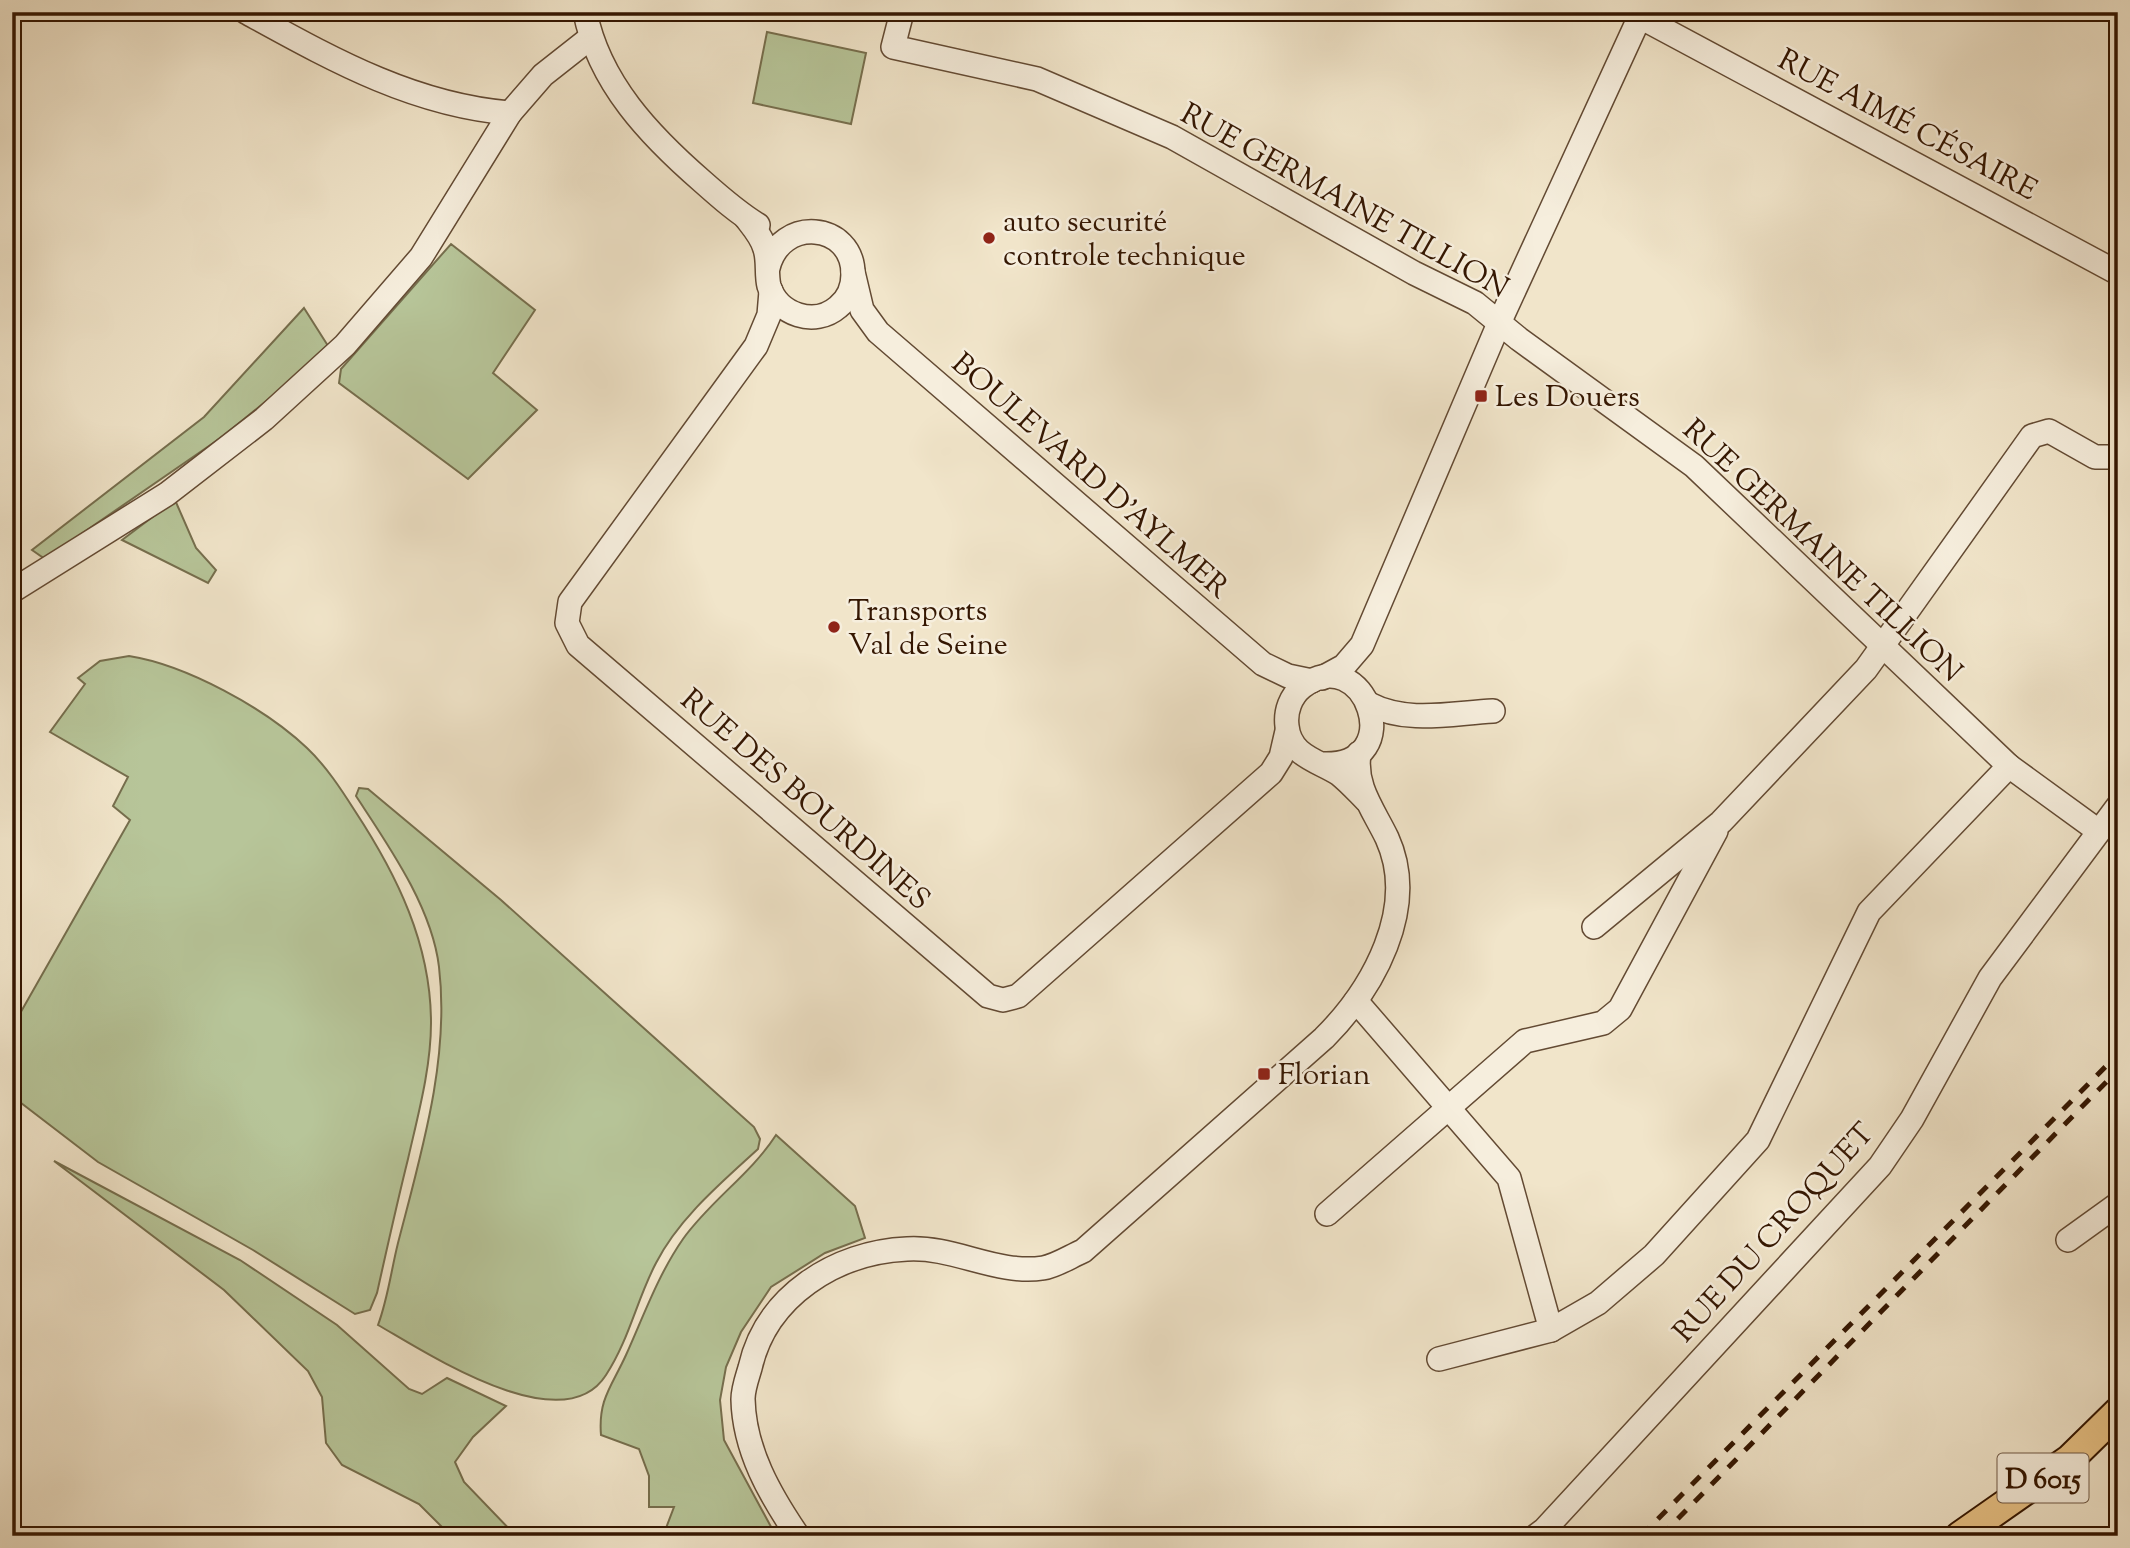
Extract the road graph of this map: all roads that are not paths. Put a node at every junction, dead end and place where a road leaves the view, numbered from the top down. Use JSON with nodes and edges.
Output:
{"nodes":[{"id":1,"x":246,"y":12,"type":"edge"},
{"id":2,"x":585,"y":12,"type":"edge"},
{"id":3,"x":902,"y":12,"type":"edge"},
{"id":4,"x":1637,"y":14,"type":"edge"},
{"id":5,"x":590,"y":38,"type":"junction"},
{"id":6,"x":510,"y":113,"type":"junction"},
{"id":7,"x":746,"y":218,"type":"junction"},
{"id":8,"x":795,"y":234,"type":"junction"},
{"id":9,"x":768,"y":268,"type":"junction"},
{"id":10,"x":853,"y":272,"type":"junction"},
{"id":11,"x":2118,"y":273,"type":"edge"},
{"id":12,"x":771,"y":291,"type":"junction"},
{"id":13,"x":815,"y":316,"type":"junction"},
{"id":14,"x":1500,"y":321,"type":"junction"},
{"id":15,"x":878,"y":332,"type":"junction"},
{"id":16,"x":756,"y":346,"type":"junction"},
{"id":17,"x":2118,"y":457,"type":"edge"},
{"id":18,"x":12,"y":591,"type":"edge"},
{"id":19,"x":1362,"y":645,"type":"junction"},
{"id":20,"x":1883,"y":646,"type":"junction"},
{"id":21,"x":1263,"y":664,"type":"junction"},
{"id":22,"x":1317,"y":680,"type":"junction"},
{"id":23,"x":1364,"y":697,"type":"junction"},
{"id":24,"x":1493,"y":711,"type":"dead end"},
{"id":25,"x":1414,"y":716,"type":"junction"},
{"id":26,"x":1287,"y":721,"type":"junction"},
{"id":27,"x":1365,"y":744,"type":"junction"},
{"id":28,"x":1319,"y":763,"type":"junction"},
{"id":29,"x":2009,"y":766,"type":"junction"},
{"id":30,"x":1271,"y":773,"type":"junction"},
{"id":31,"x":1366,"y":801,"type":"junction"},
{"id":32,"x":2118,"y":806,"type":"edge"},
{"id":33,"x":1721,"y":822,"type":"junction"},
{"id":34,"x":2098,"y":830,"type":"junction"},
{"id":35,"x":1594,"y":927,"type":"dead end"},
{"id":36,"x":1356,"y":1002,"type":"junction"},
{"id":37,"x":1449,"y":1107,"type":"junction"},
{"id":38,"x":2118,"y":1204,"type":"edge"},
{"id":39,"x":1327,"y":1214,"type":"dead end"},
{"id":40,"x":2068,"y":1240,"type":"dead end"},
{"id":41,"x":1551,"y":1330,"type":"junction"},
{"id":42,"x":1439,"y":1359,"type":"dead end"},
{"id":43,"x":2118,"y":1412,"type":"edge"},
{"id":44,"x":798,"y":1536,"type":"edge"},
{"id":45,"x":1536,"y":1536,"type":"edge"},
{"id":46,"x":1960,"y":1536,"type":"edge"}],
"edges":[{"from":1,"to":6,"type":"street"},
{"from":2,"to":5,"type":"street"},
{"from":3,"to":14,"type":"street","name":"RUE GERMAINE TILLION"},
{"from":4,"to":11,"type":"street","name":"RUE AIMÉ CÉSAIRE"},
{"from":4,"to":14,"type":"street"},
{"from":5,"to":6,"type":"street"},
{"from":5,"to":7,"type":"street"},
{"from":6,"to":18,"type":"street"},
{"from":7,"to":8,"type":"street"},
{"from":7,"to":9,"type":"street"},
{"from":8,"to":9,"type":"street"},
{"from":8,"to":10,"type":"street"},
{"from":9,"to":12,"type":"street"},
{"from":10,"to":13,"type":"street"},
{"from":10,"to":15,"type":"street","name":"BOULEVARD D'AYLMER"},
{"from":12,"to":13,"type":"street"},
{"from":12,"to":16,"type":"street","name":"RUE DES BOURDINES"},
{"from":13,"to":15,"type":"street","name":"BOULEVARD D'AYLMER"},
{"from":13,"to":16,"type":"street","name":"RUE DES BOURDINES"},
{"from":14,"to":19,"type":"street"},
{"from":14,"to":20,"type":"street","name":"RUE GERMAINE TILLION"},
{"from":15,"to":21,"type":"street","name":"BOULEVARD D'AYLMER"},
{"from":16,"to":30,"type":"street","name":"RUE DES BOURDINES"},
{"from":17,"to":20,"type":"street"},
{"from":19,"to":22,"type":"street"},
{"from":19,"to":23,"type":"street"},
{"from":20,"to":29,"type":"street","name":"RUE GERMAINE TILLION"},
{"from":20,"to":33,"type":"street"},
{"from":21,"to":22,"type":"street","name":"BOULEVARD D'AYLMER"},
{"from":21,"to":26,"type":"street","name":"BOULEVARD D'AYLMER"},
{"from":22,"to":23,"type":"street"},
{"from":22,"to":26,"type":"street"},
{"from":23,"to":25,"type":"street"},
{"from":23,"to":27,"type":"street"},
{"from":24,"to":25,"type":"street"},
{"from":25,"to":27,"type":"street"},
{"from":26,"to":28,"type":"street"},
{"from":26,"to":30,"type":"street","name":"RUE DES BOURDINES"},
{"from":27,"to":28,"type":"street"},
{"from":27,"to":31,"type":"street"},
{"from":28,"to":30,"type":"street","name":"RUE DES BOURDINES"},
{"from":28,"to":31,"type":"street"},
{"from":29,"to":34,"type":"street","name":"RUE GERMAINE TILLION"},
{"from":29,"to":41,"type":"street"},
{"from":31,"to":36,"type":"street"},
{"from":32,"to":34,"type":"street","name":"RUE DU CROQUET"},
{"from":33,"to":35,"type":"street"},
{"from":33,"to":37,"type":"street"},
{"from":34,"to":45,"type":"street","name":"RUE DU CROQUET"},
{"from":36,"to":37,"type":"street"},
{"from":36,"to":44,"type":"street"},
{"from":37,"to":39,"type":"street"},
{"from":37,"to":41,"type":"street"},
{"from":38,"to":40,"type":"street"},
{"from":41,"to":42,"type":"street"},
{"from":43,"to":46,"type":"main road","number":"D 6015"}]}
